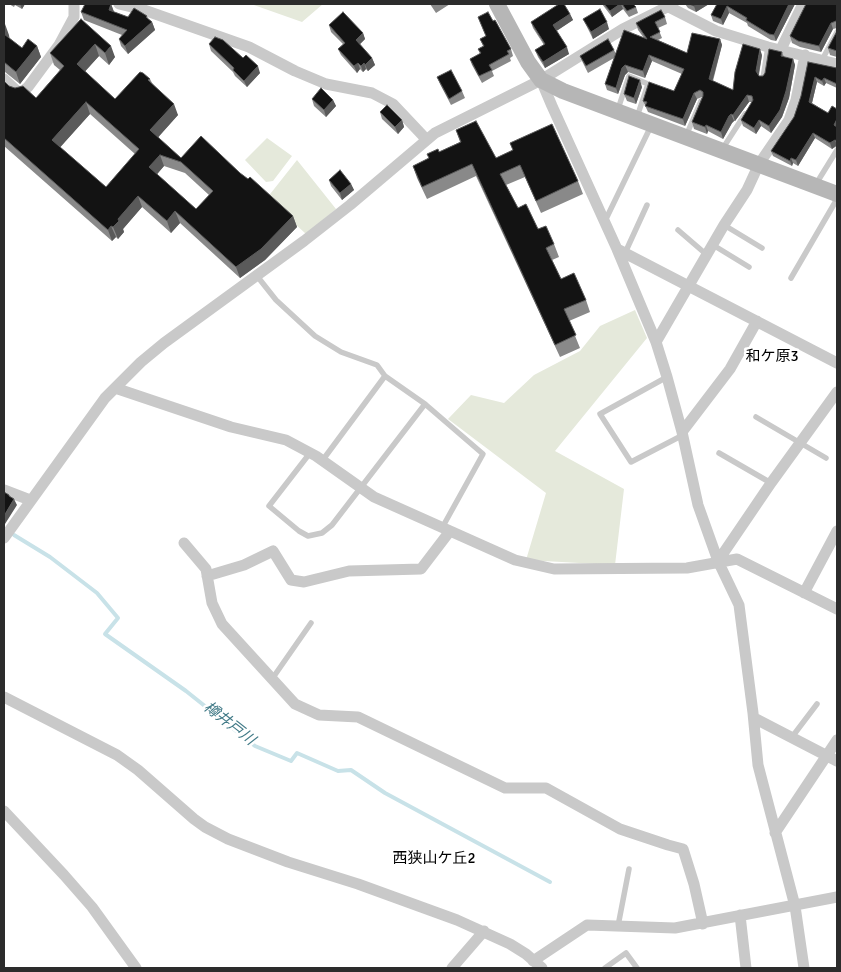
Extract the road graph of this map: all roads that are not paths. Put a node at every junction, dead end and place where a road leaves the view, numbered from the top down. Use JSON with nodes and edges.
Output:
{"nodes":[{"id":1,"x":74,"y":4,"type":"edge"},
{"id":2,"x":118,"y":4,"type":"edge"},
{"id":3,"x":498,"y":4,"type":"edge"},
{"id":4,"x":803,"y":4,"type":"edge"},
{"id":5,"x":668,"y":5,"type":"edge"},
{"id":6,"x":837,"y":32,"type":"edge"},
{"id":7,"x":768,"y":48,"type":"junction"},
{"id":8,"x":781,"y":49,"type":"junction"},
{"id":9,"x":804,"y":55,"type":"junction"},
{"id":10,"x":822,"y":60,"type":"junction"},
{"id":11,"x":837,"y":64,"type":"edge"},
{"id":12,"x":763,"y":78,"type":"edge"},
{"id":13,"x":4,"y":79,"type":"edge"},
{"id":14,"x":542,"y":80,"type":"junction"},
{"id":15,"x":701,"y":101,"type":"edge"},
{"id":16,"x":751,"y":106,"type":"edge"},
{"id":17,"x":617,"y":111,"type":"junction"},
{"id":18,"x":644,"y":121,"type":"junction"},
{"id":19,"x":685,"y":137,"type":"junction"},
{"id":20,"x":426,"y":140,"type":"junction"},
{"id":21,"x":722,"y":150,"type":"junction"},
{"id":22,"x":837,"y":150,"type":"edge"},
{"id":23,"x":759,"y":164,"type":"junction"},
{"id":24,"x":816,"y":185,"type":"junction"},
{"id":25,"x":837,"y":194,"type":"edge"},
{"id":26,"x":837,"y":199,"type":"edge"},
{"id":27,"x":647,"y":205,"type":"dead end"},
{"id":28,"x":604,"y":222,"type":"junction"},
{"id":29,"x":724,"y":225,"type":"junction"},
{"id":30,"x":678,"y":230,"type":"dead end"},
{"id":31,"x":762,"y":248,"type":"dead end"},
{"id":32,"x":710,"y":250,"type":"junction"},
{"id":33,"x":621,"y":251,"type":"junction"},
{"id":34,"x":750,"y":267,"type":"dead end"},
{"id":35,"x":257,"y":276,"type":"junction"},
{"id":36,"x":791,"y":278,"type":"dead end"},
{"id":37,"x":688,"y":286,"type":"junction"},
{"id":38,"x":757,"y":322,"type":"junction"},
{"id":39,"x":656,"y":342,"type":"junction"},
{"id":40,"x":837,"y":363,"type":"edge"},
{"id":41,"x":385,"y":376,"type":"junction"},
{"id":42,"x":667,"y":377,"type":"junction"},
{"id":43,"x":115,"y":388,"type":"junction"},
{"id":44,"x":837,"y":392,"type":"edge"},
{"id":45,"x":425,"y":404,"type":"junction"},
{"id":46,"x":756,"y":417,"type":"dead end"},
{"id":47,"x":683,"y":434,"type":"junction"},
{"id":48,"x":801,"y":445,"type":"junction"},
{"id":49,"x":720,"y":453,"type":"dead end"},
{"id":50,"x":310,"y":454,"type":"junction"},
{"id":51,"x":826,"y":458,"type":"dead end"},
{"id":52,"x":322,"y":461,"type":"junction"},
{"id":53,"x":771,"y":484,"type":"junction"},
{"id":54,"x":360,"y":488,"type":"junction"},
{"id":55,"x":4,"y":490,"type":"edge"},
{"id":56,"x":30,"y":500,"type":"junction"},
{"id":57,"x":446,"y":529,"type":"junction"},
{"id":58,"x":837,"y":531,"type":"edge"},
{"id":59,"x":4,"y":538,"type":"edge"},
{"id":60,"x":184,"y":543,"type":"dead end"},
{"id":61,"x":718,"y":561,"type":"junction"},
{"id":62,"x":207,"y":576,"type":"junction"},
{"id":63,"x":804,"y":593,"type":"junction"},
{"id":64,"x":837,"y":609,"type":"edge"},
{"id":65,"x":311,"y":622,"type":"dead end"},
{"id":66,"x":272,"y":679,"type":"junction"},
{"id":67,"x":4,"y":697,"type":"edge"},
{"id":68,"x":817,"y":704,"type":"dead end"},
{"id":69,"x":754,"y":718,"type":"junction"},
{"id":70,"x":792,"y":737,"type":"junction"},
{"id":71,"x":837,"y":740,"type":"edge"},
{"id":72,"x":827,"y":755,"type":"junction"},
{"id":73,"x":837,"y":761,"type":"edge"},
{"id":74,"x":4,"y":811,"type":"edge"},
{"id":75,"x":775,"y":833,"type":"junction"},
{"id":76,"x":629,"y":869,"type":"dead end"},
{"id":77,"x":837,"y":897,"type":"edge"},
{"id":78,"x":795,"y":906,"type":"junction"},
{"id":79,"x":740,"y":915,"type":"junction"},
{"id":80,"x":704,"y":924,"type":"junction"},
{"id":81,"x":618,"y":927,"type":"junction"},
{"id":82,"x":484,"y":931,"type":"junction"},
{"id":83,"x":537,"y":965,"type":"edge"},
{"id":84,"x":136,"y":968,"type":"edge"},
{"id":85,"x":452,"y":968,"type":"edge"},
{"id":86,"x":605,"y":968,"type":"edge"},
{"id":87,"x":637,"y":968,"type":"edge"},
{"id":88,"x":746,"y":968,"type":"edge"},
{"id":89,"x":804,"y":968,"type":"edge"}],
"edges":[{"from":1,"to":13,"type":"street"},
{"from":2,"to":20,"type":"street"},
{"from":3,"to":14,"type":"street"},
{"from":4,"to":8,"type":"street"},
{"from":5,"to":7,"type":"street"},
{"from":5,"to":14,"type":"street"},
{"from":6,"to":10,"type":"lane"},
{"from":7,"to":8,"type":"street"},
{"from":7,"to":12,"type":"lane"},
{"from":8,"to":9,"type":"street"},
{"from":9,"to":10,"type":"street"},
{"from":9,"to":23,"type":"street"},
{"from":10,"to":11,"type":"street"},
{"from":14,"to":17,"type":"street"},
{"from":14,"to":20,"type":"street"},
{"from":14,"to":28,"type":"street"},
{"from":15,"to":19,"type":"lane"},
{"from":16,"to":21,"type":"lane"},
{"from":17,"to":18,"type":"street"},
{"from":17,"to":18,"type":"lane"},
{"from":18,"to":19,"type":"street"},
{"from":18,"to":28,"type":"lane"},
{"from":19,"to":21,"type":"street"},
{"from":20,"to":35,"type":"street"},
{"from":21,"to":23,"type":"street"},
{"from":22,"to":24,"type":"lane"},
{"from":23,"to":24,"type":"street"},
{"from":23,"to":29,"type":"street"},
{"from":24,"to":25,"type":"street"},
{"from":26,"to":36,"type":"lane"},
{"from":27,"to":33,"type":"lane"},
{"from":28,"to":33,"type":"street"},
{"from":29,"to":31,"type":"lane"},
{"from":29,"to":32,"type":"street"},
{"from":30,"to":32,"type":"lane"},
{"from":32,"to":34,"type":"lane"},
{"from":32,"to":37,"type":"street"},
{"from":33,"to":37,"type":"street"},
{"from":33,"to":39,"type":"street"},
{"from":35,"to":41,"type":"lane"},
{"from":35,"to":43,"type":"street"},
{"from":37,"to":38,"type":"street"},
{"from":37,"to":39,"type":"street"},
{"from":38,"to":40,"type":"street"},
{"from":38,"to":47,"type":"street"},
{"from":39,"to":42,"type":"street"},
{"from":41,"to":45,"type":"lane"},
{"from":41,"to":52,"type":"lane"},
{"from":42,"to":47,"type":"street"},
{"from":42,"to":47,"type":"lane"},
{"from":43,"to":50,"type":"street"},
{"from":43,"to":56,"type":"street"},
{"from":44,"to":48,"type":"street"},
{"from":45,"to":54,"type":"lane"},
{"from":45,"to":57,"type":"lane"},
{"from":46,"to":48,"type":"lane"},
{"from":47,"to":61,"type":"street"},
{"from":48,"to":51,"type":"lane"},
{"from":48,"to":53,"type":"street"},
{"from":49,"to":53,"type":"lane"},
{"from":50,"to":52,"type":"street"},
{"from":50,"to":54,"type":"lane"},
{"from":52,"to":54,"type":"street"},
{"from":53,"to":61,"type":"street"},
{"from":54,"to":57,"type":"street"},
{"from":55,"to":56,"type":"street"},
{"from":56,"to":59,"type":"street"},
{"from":57,"to":61,"type":"street"},
{"from":57,"to":62,"type":"street"},
{"from":58,"to":63,"type":"street"},
{"from":60,"to":62,"type":"street"},
{"from":61,"to":63,"type":"street"},
{"from":61,"to":69,"type":"street"},
{"from":62,"to":66,"type":"street"},
{"from":63,"to":64,"type":"street"},
{"from":65,"to":66,"type":"lane"},
{"from":66,"to":80,"type":"street"},
{"from":67,"to":82,"type":"street"},
{"from":68,"to":70,"type":"lane"},
{"from":69,"to":70,"type":"street"},
{"from":69,"to":75,"type":"street"},
{"from":70,"to":72,"type":"street"},
{"from":71,"to":72,"type":"street"},
{"from":72,"to":73,"type":"street"},
{"from":72,"to":75,"type":"street"},
{"from":74,"to":84,"type":"street"},
{"from":75,"to":78,"type":"street"},
{"from":76,"to":81,"type":"lane"},
{"from":77,"to":78,"type":"street"},
{"from":78,"to":79,"type":"street"},
{"from":78,"to":89,"type":"street"},
{"from":79,"to":80,"type":"street"},
{"from":79,"to":88,"type":"street"},
{"from":80,"to":81,"type":"street"},
{"from":81,"to":83,"type":"street"},
{"from":82,"to":83,"type":"street"},
{"from":82,"to":85,"type":"street"},
{"from":86,"to":87,"type":"lane"}]}
